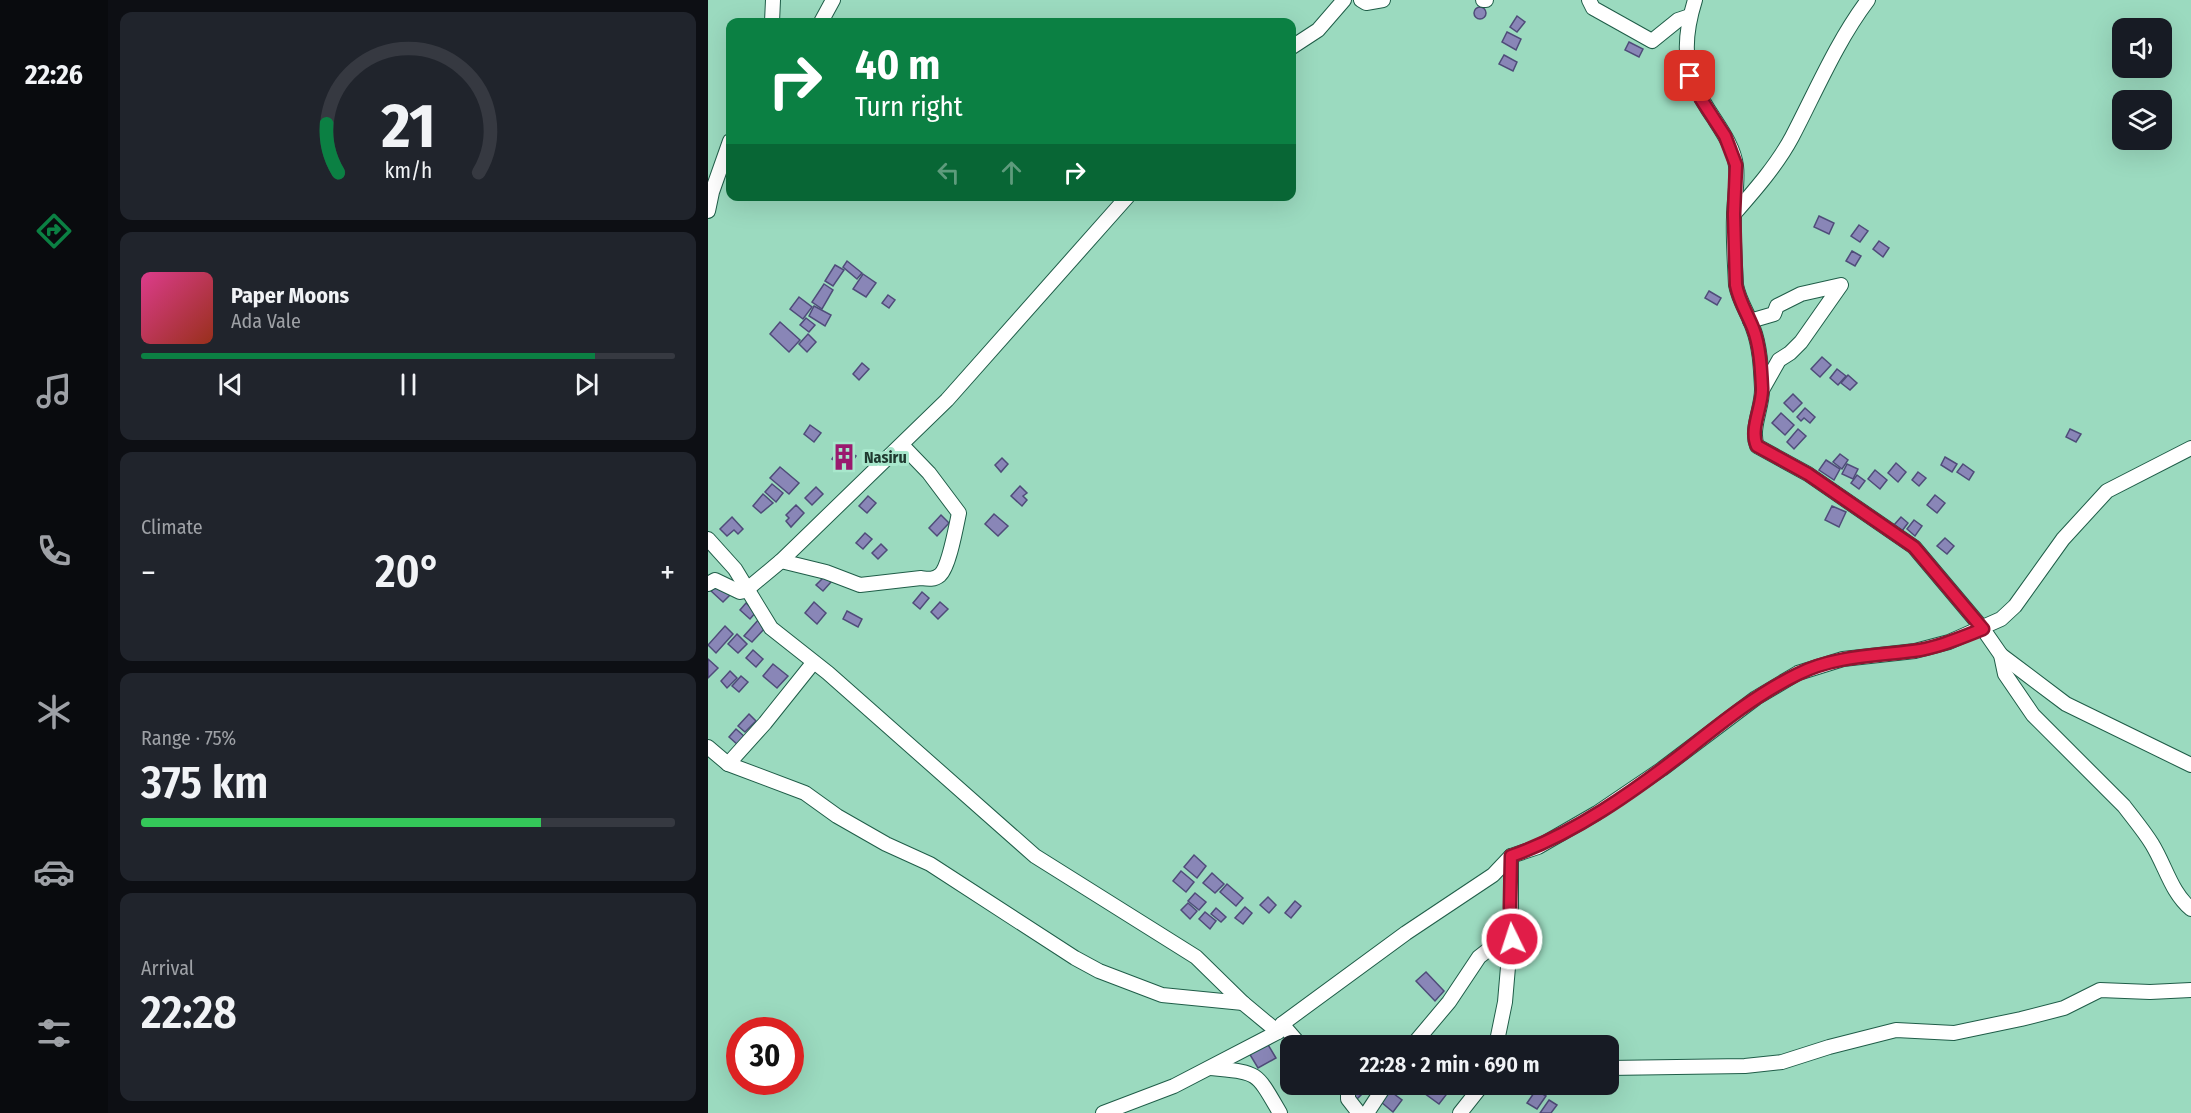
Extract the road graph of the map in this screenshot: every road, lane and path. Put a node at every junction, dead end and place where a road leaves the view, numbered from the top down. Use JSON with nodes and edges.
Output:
{"nodes":[{"id":1,"x":773,"y":0,"type":"edge"},
{"id":2,"x":832,"y":0,"type":"edge"},
{"id":3,"x":1344,"y":0,"type":"edge"},
{"id":4,"x":1361,"y":0,"type":"edge"},
{"id":5,"x":1383,"y":0,"type":"edge"},
{"id":6,"x":1589,"y":0,"type":"edge"},
{"id":7,"x":1695,"y":0,"type":"edge"},
{"id":8,"x":1868,"y":0,"type":"edge"},
{"id":9,"x":1690,"y":16,"type":"junction"},
{"id":10,"x":772,"y":18,"type":"edge"},
{"id":11,"x":823,"y":18,"type":"edge"},
{"id":12,"x":1296,"y":44,"type":"edge"},
{"id":13,"x":726,"y":152,"type":"edge"},
{"id":14,"x":1124,"y":201,"type":"edge"},
{"id":15,"x":708,"y":211,"type":"edge"},
{"id":16,"x":1734,"y":214,"type":"junction"},
{"id":17,"x":1750,"y":321,"type":"junction"},
{"id":18,"x":1762,"y":390,"type":"junction"},
{"id":19,"x":902,"y":445,"type":"junction"},
{"id":20,"x":2191,"y":448,"type":"edge"},
{"id":21,"x":708,"y":539,"type":"edge"},
{"id":22,"x":781,"y":561,"type":"junction"},
{"id":23,"x":708,"y":584,"type":"edge"},
{"id":24,"x":749,"y":589,"type":"junction"},
{"id":25,"x":1983,"y":629,"type":"junction"},
{"id":26,"x":2001,"y":655,"type":"junction"},
{"id":27,"x":813,"y":663,"type":"junction"},
{"id":28,"x":708,"y":747,"type":"edge"},
{"id":29,"x":728,"y":764,"type":"junction"},
{"id":30,"x":2191,"y":765,"type":"edge"},
{"id":31,"x":1511,"y":856,"type":"junction"},
{"id":32,"x":2191,"y":909,"type":"edge"},
{"id":33,"x":1511,"y":932,"type":"junction"},
{"id":34,"x":2191,"y":990,"type":"edge"},
{"id":35,"x":1243,"y":1003,"type":"junction"},
{"id":36,"x":1280,"y":1028,"type":"junction"},
{"id":37,"x":1288,"y":1035,"type":"edge"},
{"id":38,"x":1421,"y":1035,"type":"edge"},
{"id":39,"x":1498,"y":1035,"type":"edge"},
{"id":40,"x":1210,"y":1068,"type":"junction"},
{"id":41,"x":1619,"y":1068,"type":"edge"},
{"id":42,"x":1348,"y":1095,"type":"edge"},
{"id":43,"x":1380,"y":1095,"type":"edge"},
{"id":44,"x":1474,"y":1095,"type":"edge"},
{"id":45,"x":1103,"y":1113,"type":"edge"},
{"id":46,"x":1280,"y":1113,"type":"edge"},
{"id":47,"x":1359,"y":1113,"type":"edge"},
{"id":48,"x":1367,"y":1113,"type":"edge"},
{"id":49,"x":1460,"y":1113,"type":"edge"}],
"edges":[{"from":1,"to":10,"type":"street"},
{"from":2,"to":11,"type":"street"},
{"from":3,"to":12,"type":"street"},
{"from":4,"to":5,"type":"street"},
{"from":6,"to":9,"type":"street"},
{"from":7,"to":9,"type":"street"},
{"from":8,"to":16,"type":"street"},
{"from":9,"to":16,"type":"street"},
{"from":13,"to":15,"type":"street"},
{"from":14,"to":19,"type":"street"},
{"from":16,"to":17,"type":"street"},
{"from":17,"to":18,"type":"street"},
{"from":17,"to":18,"type":"street"},
{"from":18,"to":25,"type":"street"},
{"from":19,"to":22,"type":"street"},
{"from":19,"to":22,"type":"street"},
{"from":20,"to":25,"type":"street"},
{"from":21,"to":24,"type":"street"},
{"from":22,"to":24,"type":"street"},
{"from":23,"to":24,"type":"street"},
{"from":24,"to":27,"type":"street"},
{"from":25,"to":26,"type":"street"},
{"from":25,"to":31,"type":"street"},
{"from":26,"to":30,"type":"street"},
{"from":26,"to":32,"type":"street"},
{"from":27,"to":29,"type":"street"},
{"from":27,"to":35,"type":"street"},
{"from":28,"to":29,"type":"street"},
{"from":29,"to":35,"type":"street"},
{"from":31,"to":33,"type":"street"},
{"from":31,"to":36,"type":"street"},
{"from":33,"to":38,"type":"street"},
{"from":33,"to":39,"type":"street"},
{"from":34,"to":41,"type":"street"},
{"from":35,"to":36,"type":"street"},
{"from":36,"to":37,"type":"street"},
{"from":36,"to":40,"type":"street"},
{"from":40,"to":45,"type":"street"},
{"from":40,"to":46,"type":"street"},
{"from":42,"to":47,"type":"street"},
{"from":43,"to":48,"type":"street"},
{"from":44,"to":49,"type":"street"}]}
